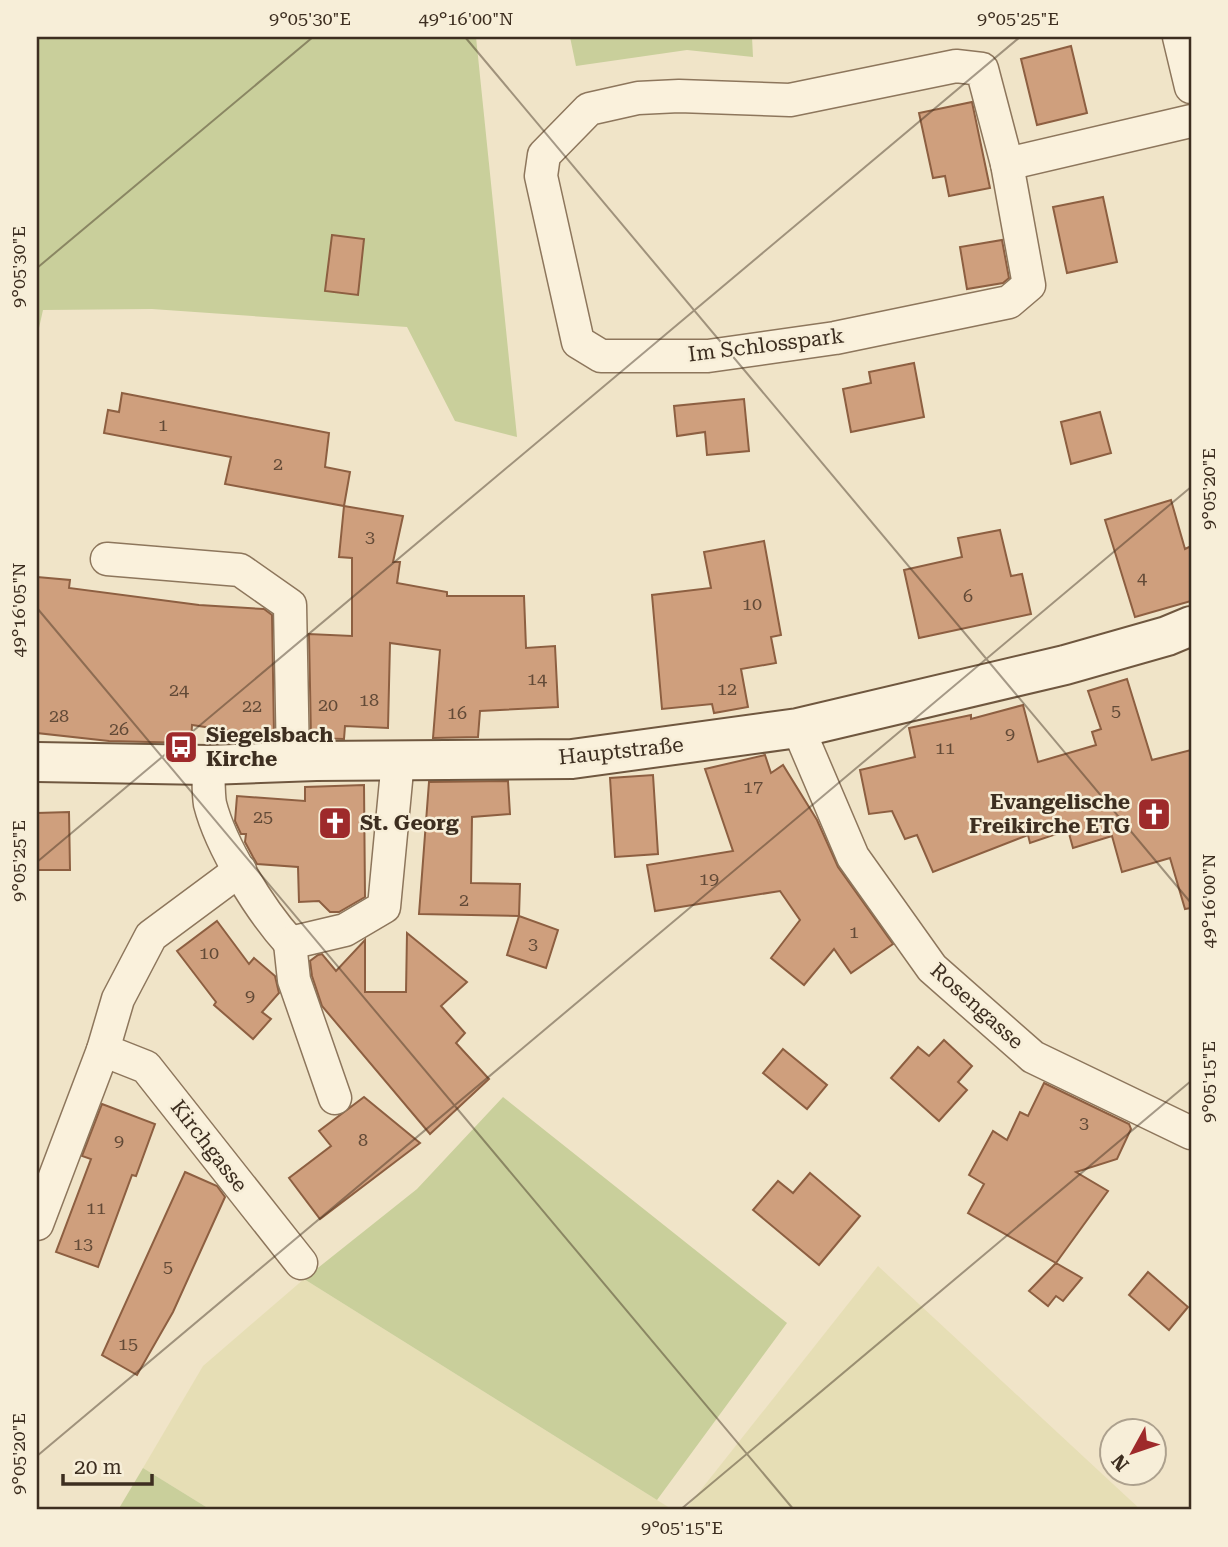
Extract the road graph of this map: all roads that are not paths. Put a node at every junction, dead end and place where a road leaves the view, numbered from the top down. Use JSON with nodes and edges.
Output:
{"nodes":[{"id":1,"x":1179,"y":37,"type":"edge"},
{"id":2,"x":1191,"y":87,"type":"edge"},
{"id":3,"x":1191,"y":121,"type":"edge"},
{"id":4,"x":1007,"y":163,"type":"junction"},
{"id":5,"x":107,"y":559,"type":"dead end"},
{"id":6,"x":1191,"y":626,"type":"edge"},
{"id":7,"x":798,"y":728,"type":"junction"},
{"id":8,"x":398,"y":760,"type":"junction"},
{"id":9,"x":293,"y":761,"type":"junction"},
{"id":10,"x":37,"y":762,"type":"edge"},
{"id":11,"x":208,"y":765,"type":"junction"},
{"id":12,"x":240,"y":870,"type":"junction"},
{"id":13,"x":290,"y":943,"type":"junction"},
{"id":14,"x":103,"y":1050,"type":"junction"},
{"id":15,"x":335,"y":1098,"type":"dead end"},
{"id":16,"x":1191,"y":1133,"type":"edge"},
{"id":17,"x":37,"y":1224,"type":"edge"},
{"id":18,"x":301,"y":1263,"type":"dead end"}],
"edges":[{"from":1,"to":2,"type":"street"},
{"from":3,"to":4,"type":"street"},
{"from":4,"to":4,"type":"street","name":"Im Schlosspark"},
{"from":5,"to":9,"type":"street"},
{"from":6,"to":7,"type":"main road","name":"Hauptstraße"},
{"from":7,"to":8,"type":"main road","name":"Hauptstraße"},
{"from":7,"to":16,"type":"street","name":"Rosengasse"},
{"from":8,"to":9,"type":"main road","name":"Hauptstraße"},
{"from":8,"to":13,"type":"street"},
{"from":9,"to":11,"type":"main road","name":"Hauptstraße"},
{"from":10,"to":11,"type":"main road","name":"Hauptstraße"},
{"from":11,"to":12,"type":"street"},
{"from":12,"to":13,"type":"street"},
{"from":12,"to":14,"type":"street"},
{"from":13,"to":15,"type":"street"},
{"from":14,"to":17,"type":"street"},
{"from":14,"to":18,"type":"street","name":"Kirchgasse"}]}
